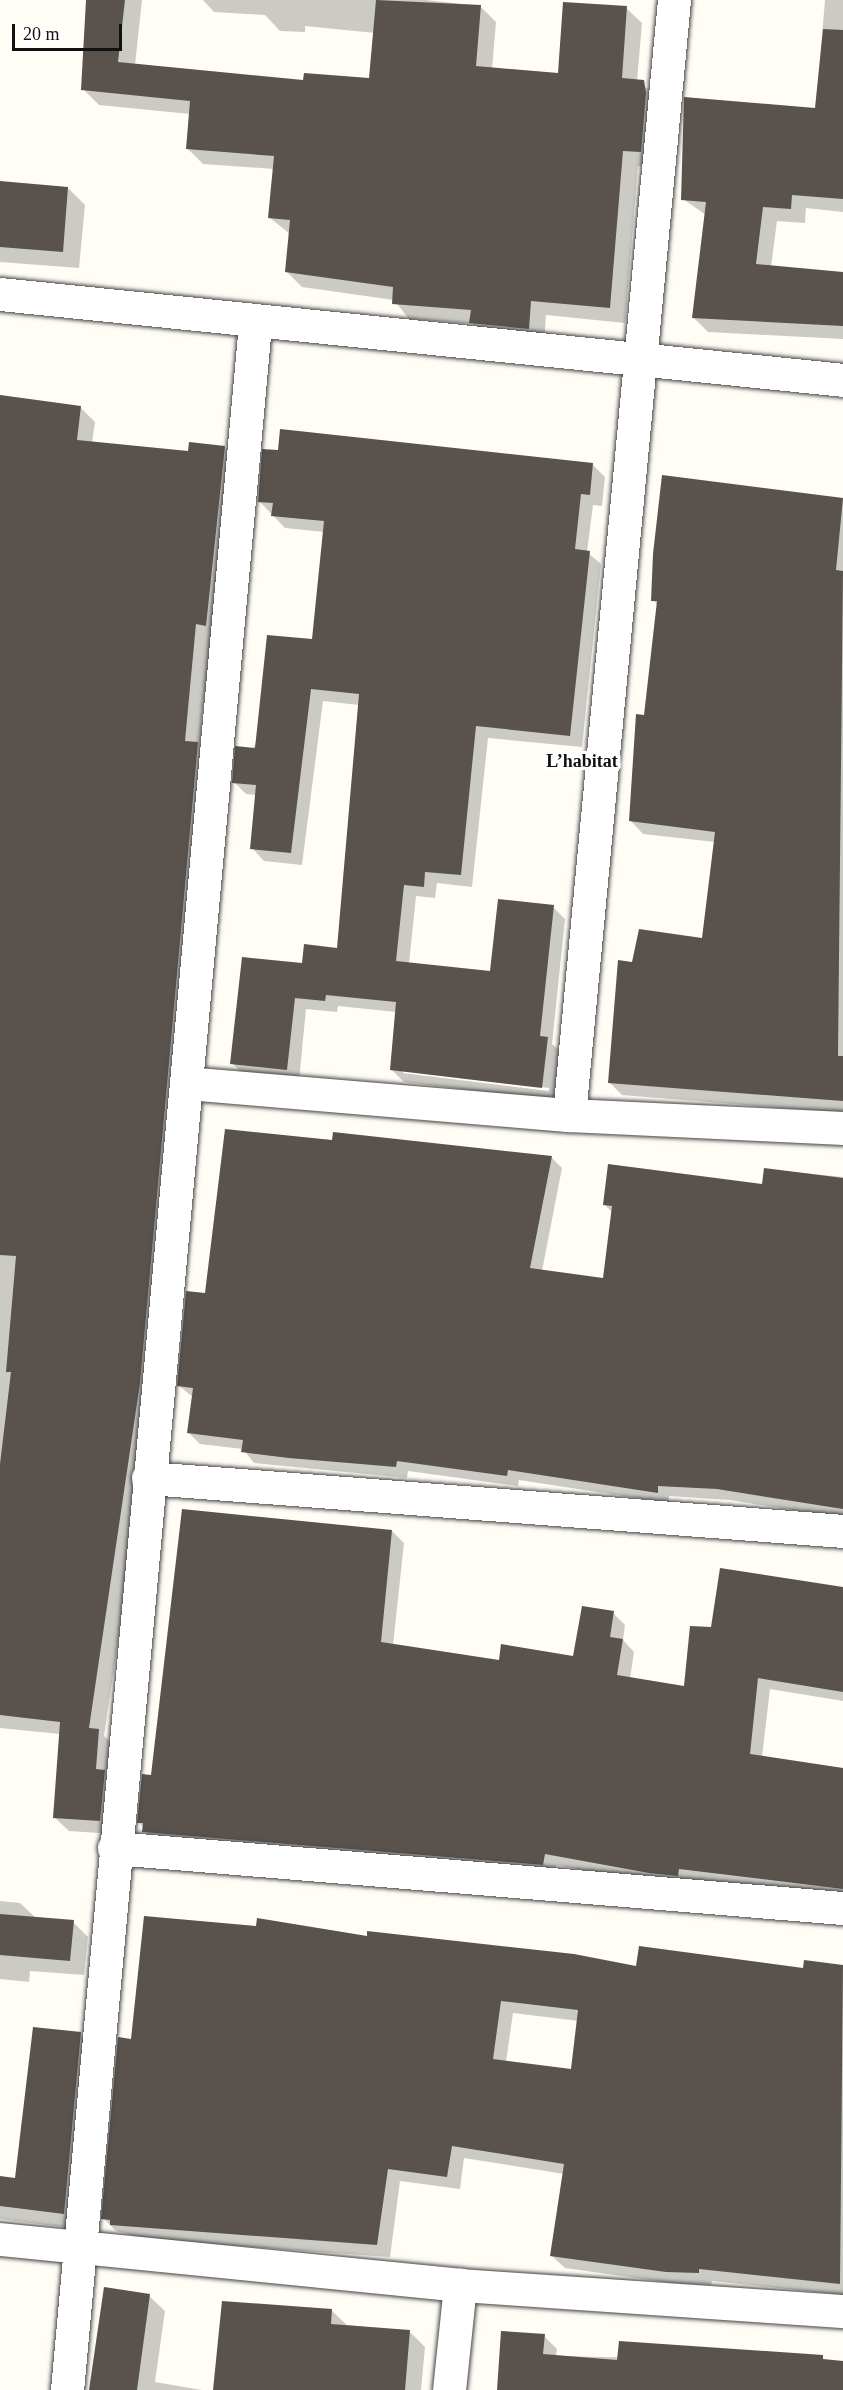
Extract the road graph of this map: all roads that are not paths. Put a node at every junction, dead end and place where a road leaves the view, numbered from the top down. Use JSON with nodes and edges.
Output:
{"nodes":[{"id":1,"x":674,"y":0,"type":"edge"},
{"id":2,"x":0,"y":294,"type":"edge"},
{"id":3,"x":255,"y":323,"type":"junction"},
{"id":4,"x":639,"y":359,"type":"junction"},
{"id":5,"x":843,"y":380,"type":"edge"},
{"id":6,"x":186,"y":1083,"type":"junction"},
{"id":7,"x":569,"y":1115,"type":"junction"},
{"id":8,"x":843,"y":1128,"type":"edge"},
{"id":9,"x":148,"y":1478,"type":"junction"},
{"id":10,"x":843,"y":1531,"type":"edge"},
{"id":11,"x":114,"y":1848,"type":"junction"},
{"id":12,"x":843,"y":1908,"type":"edge"},
{"id":13,"x":0,"y":2239,"type":"edge"},
{"id":14,"x":79,"y":2245,"type":"junction"},
{"id":15,"x":460,"y":2285,"type":"junction"},
{"id":16,"x":843,"y":2311,"type":"edge"},
{"id":17,"x":67,"y":2390,"type":"edge"},
{"id":18,"x":449,"y":2390,"type":"edge"}],
"edges":[{"from":1,"to":4,"type":"street"},
{"from":2,"to":3,"type":"street"},
{"from":3,"to":4,"type":"street"},
{"from":3,"to":6,"type":"street"},
{"from":4,"to":5,"type":"street"},
{"from":4,"to":7,"type":"street"},
{"from":6,"to":7,"type":"street"},
{"from":6,"to":9,"type":"street"},
{"from":7,"to":8,"type":"street"},
{"from":9,"to":10,"type":"street"},
{"from":9,"to":11,"type":"street"},
{"from":11,"to":12,"type":"street"},
{"from":11,"to":14,"type":"street"},
{"from":13,"to":14,"type":"street"},
{"from":14,"to":15,"type":"street"},
{"from":14,"to":17,"type":"street"},
{"from":15,"to":16,"type":"street"},
{"from":15,"to":18,"type":"street"}]}
